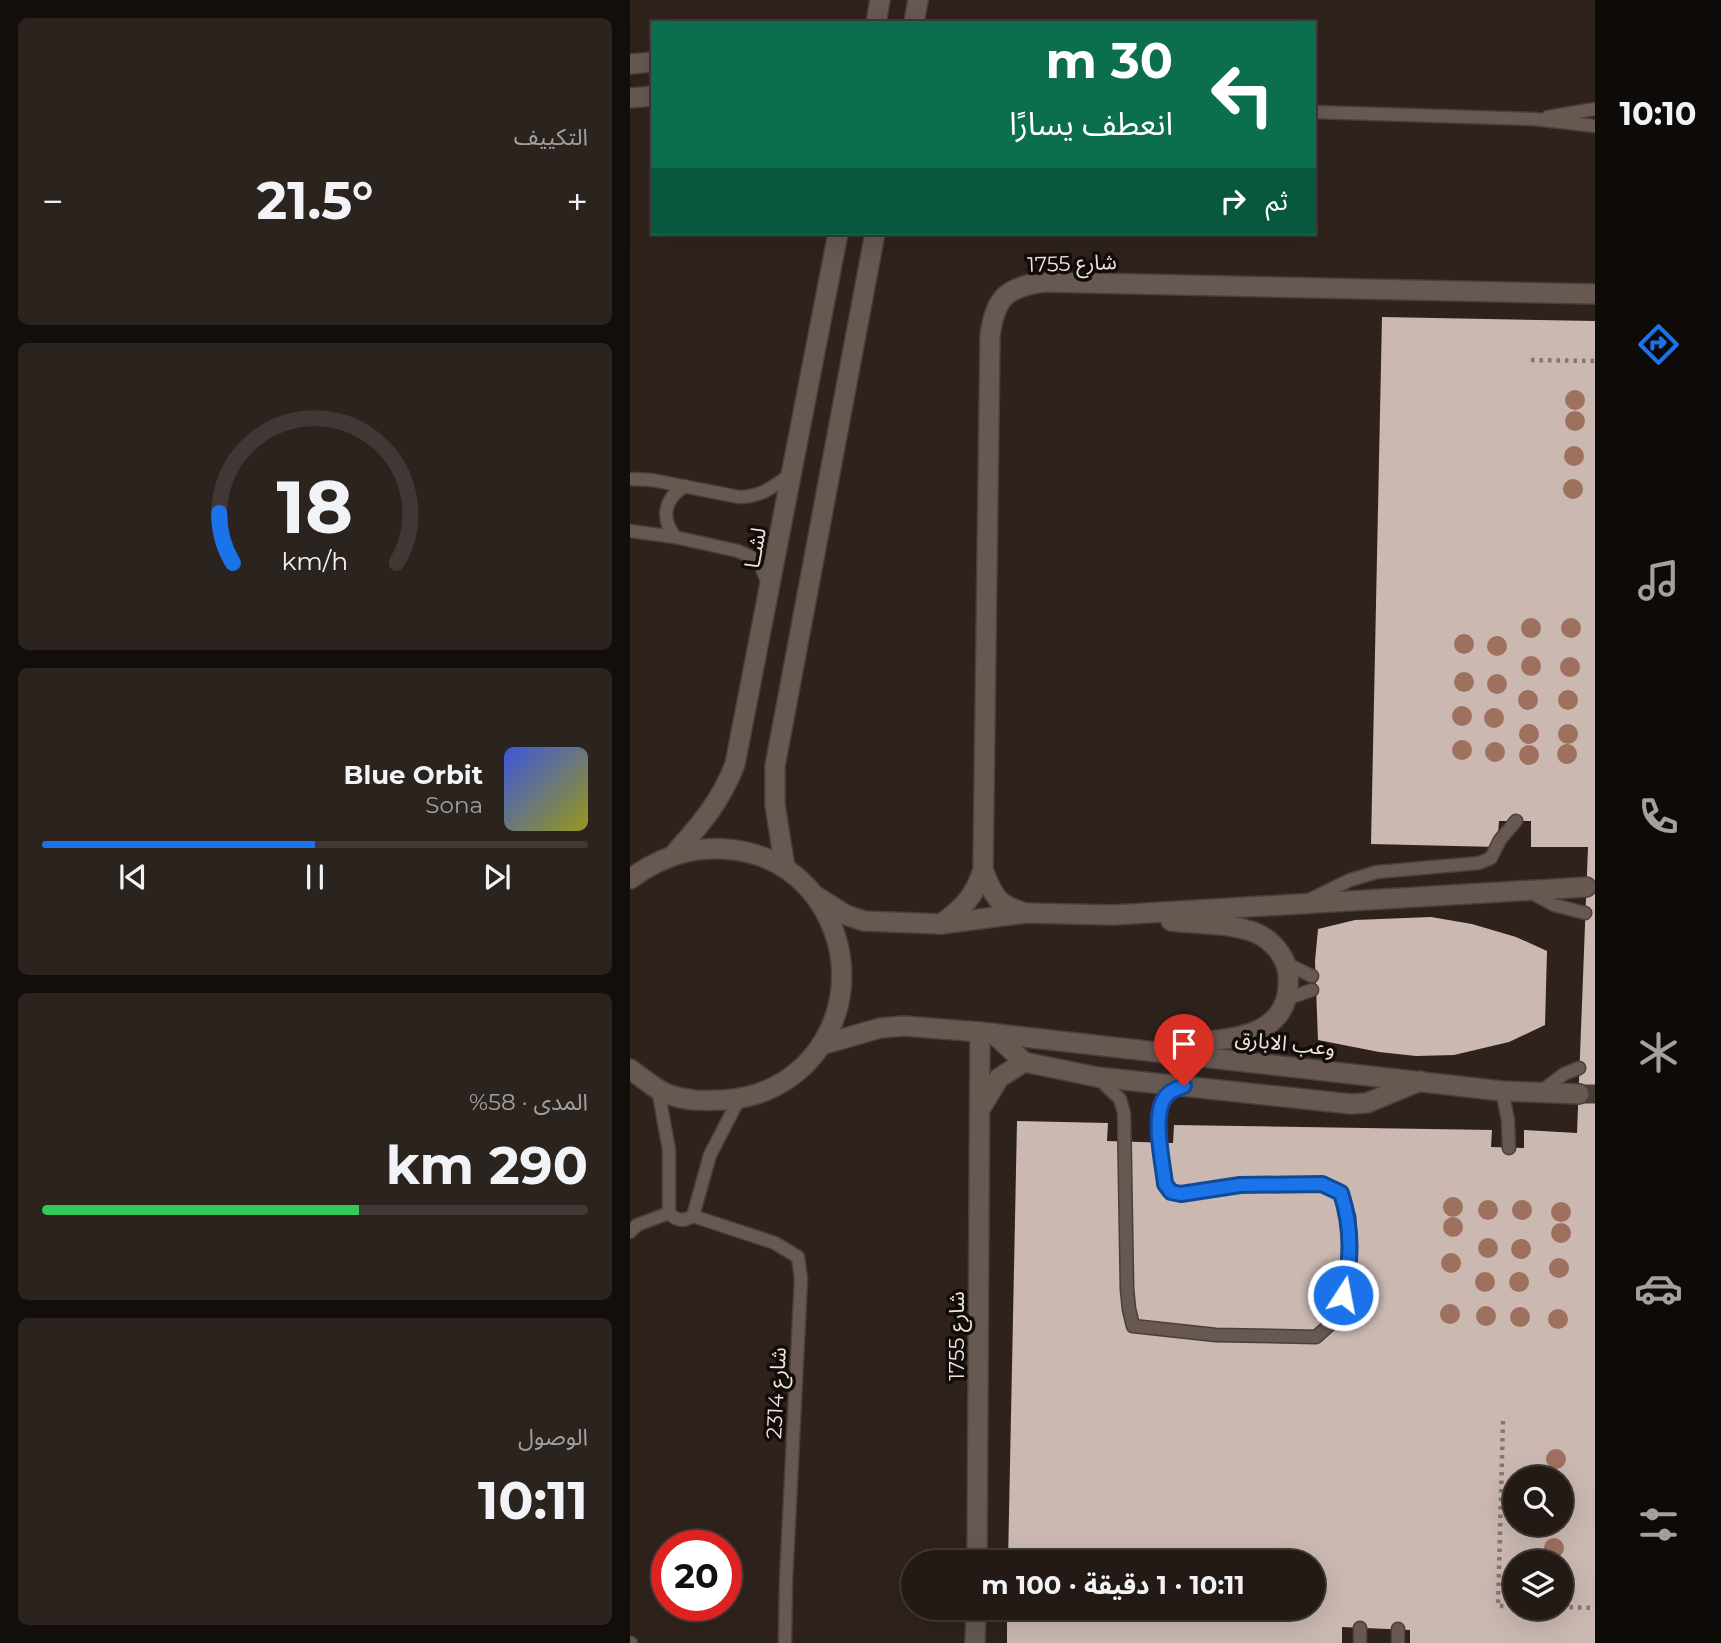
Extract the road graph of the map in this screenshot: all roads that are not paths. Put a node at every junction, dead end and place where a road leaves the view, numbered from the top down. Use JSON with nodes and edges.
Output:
{"nodes":[{"id":1,"x":880,"y":0,"type":"edge"},
{"id":2,"x":918,"y":0,"type":"edge"},
{"id":3,"x":875,"y":21,"type":"edge"},
{"id":4,"x":914,"y":21,"type":"edge"},
{"id":5,"x":651,"y":62,"type":"edge"},
{"id":6,"x":630,"y":64,"type":"edge"},
{"id":7,"x":651,"y":96,"type":"edge"},
{"id":8,"x":630,"y":98,"type":"edge"},
{"id":9,"x":1595,"y":109,"type":"edge"},
{"id":10,"x":1316,"y":112,"type":"edge"},
{"id":11,"x":1534,"y":119,"type":"junction"},
{"id":12,"x":1595,"y":127,"type":"edge"},
{"id":13,"x":838,"y":235,"type":"edge"},
{"id":14,"x":875,"y":235,"type":"edge"},
{"id":15,"x":1595,"y":294,"type":"edge"},
{"id":16,"x":790,"y":475,"type":"junction"},
{"id":17,"x":630,"y":479,"type":"edge"},
{"id":18,"x":685,"y":486,"type":"junction"},
{"id":19,"x":630,"y":531,"type":"edge"},
{"id":20,"x":674,"y":537,"type":"junction"},
{"id":21,"x":770,"y":591,"type":"junction"},
{"id":22,"x":1516,"y":821,"type":"dead end"},
{"id":23,"x":675,"y":853,"type":"junction"},
{"id":24,"x":785,"y":868,"type":"junction"},
{"id":25,"x":983,"y":870,"type":"junction"},
{"id":26,"x":630,"y":879,"type":"edge"},
{"id":27,"x":1586,"y":887,"type":"dead end"},
{"id":28,"x":1526,"y":889,"type":"junction"},
{"id":29,"x":816,"y":896,"type":"junction"},
{"id":30,"x":1300,"y":904,"type":"junction"},
{"id":31,"x":1026,"y":912,"type":"junction"},
{"id":32,"x":1585,"y":913,"type":"dead end"},
{"id":33,"x":1113,"y":915,"type":"junction"},
{"id":34,"x":941,"y":924,"type":"junction"},
{"id":35,"x":1287,"y":964,"type":"junction"},
{"id":36,"x":1312,"y":976,"type":"dead end"},
{"id":37,"x":1311,"y":990,"type":"dead end"},
{"id":38,"x":1286,"y":999,"type":"junction"},
{"id":39,"x":987,"y":1032,"type":"junction"},
{"id":40,"x":821,"y":1045,"type":"junction"},
{"id":41,"x":1113,"y":1046,"type":"junction"},
{"id":42,"x":1024,"y":1062,"type":"junction"},
{"id":43,"x":1579,"y":1068,"type":"dead end"},
{"id":44,"x":630,"y":1069,"type":"edge"},
{"id":45,"x":1097,"y":1077,"type":"junction"},
{"id":46,"x":1420,"y":1081,"type":"junction"},
{"id":47,"x":1184,"y":1086,"type":"junction"},
{"id":48,"x":658,"y":1089,"type":"junction"},
{"id":49,"x":1502,"y":1091,"type":"junction"},
{"id":50,"x":1539,"y":1093,"type":"junction"},
{"id":51,"x":1580,"y":1094,"type":"tunnel mouth"},
{"id":52,"x":739,"y":1099,"type":"junction"},
{"id":53,"x":980,"y":1110,"type":"junction"},
{"id":54,"x":1509,"y":1148,"type":"dead end"},
{"id":55,"x":668,"y":1213,"type":"junction"},
{"id":56,"x":693,"y":1216,"type":"junction"},
{"id":57,"x":630,"y":1232,"type":"edge"},
{"id":58,"x":976,"y":1550,"type":"edge"},
{"id":59,"x":976,"y":1620,"type":"edge"},
{"id":60,"x":1360,"y":1628,"type":"dead end"},
{"id":61,"x":1398,"y":1629,"type":"dead end"},
{"id":62,"x":785,"y":1643,"type":"edge"},
{"id":63,"x":975,"y":1643,"type":"edge"},
{"id":64,"x":1360,"y":1643,"type":"edge"},
{"id":65,"x":1398,"y":1643,"type":"edge"}],
"edges":[{"from":1,"to":3,"type":"street"},
{"from":2,"to":4,"type":"street"},
{"from":5,"to":6,"type":"street"},
{"from":7,"to":8,"type":"street"},
{"from":9,"to":11,"type":"lane"},
{"from":10,"to":11,"type":"lane"},
{"from":11,"to":12,"type":"lane"},
{"from":13,"to":16,"type":"street","name":"لشــا"},
{"from":14,"to":24,"type":"street"},
{"from":15,"to":25,"type":"street","name":"شارع 1755"},
{"from":16,"to":18,"type":"lane"},
{"from":16,"to":21,"type":"street","name":"لشــا"},
{"from":17,"to":18,"type":"lane"},
{"from":18,"to":20,"type":"lane"},
{"from":19,"to":20,"type":"lane"},
{"from":20,"to":21,"type":"lane"},
{"from":21,"to":23,"type":"street","name":"لشــا"},
{"from":22,"to":30,"type":"lane"},
{"from":23,"to":24,"type":"street"},
{"from":23,"to":26,"type":"street"},
{"from":24,"to":29,"type":"street"},
{"from":25,"to":31,"type":"street","name":"شارع 1755"},
{"from":25,"to":34,"type":"street","name":"شارع 1755"},
{"from":27,"to":28,"type":"street"},
{"from":28,"to":30,"type":"street"},
{"from":28,"to":32,"type":"lane"},
{"from":29,"to":34,"type":"street"},
{"from":29,"to":40,"type":"street"},
{"from":30,"to":33,"type":"street"},
{"from":31,"to":33,"type":"street"},
{"from":31,"to":34,"type":"street"},
{"from":33,"to":35,"type":"street"},
{"from":35,"to":36,"type":"lane"},
{"from":35,"to":38,"type":"street"},
{"from":37,"to":38,"type":"lane"},
{"from":38,"to":41,"type":"street"},
{"from":39,"to":40,"type":"street","name":"وعب الابارق"},
{"from":39,"to":41,"type":"street","name":"وعب الابارق"},
{"from":39,"to":42,"type":"street"},
{"from":39,"to":53,"type":"street","name":"شارع 1755"},
{"from":40,"to":52,"type":"street"},
{"from":41,"to":46,"type":"street","name":"وعب الابارق"},
{"from":42,"to":45,"type":"street"},
{"from":42,"to":53,"type":"street","name":"شارع 1755"},
{"from":43,"to":50,"type":"lane"},
{"from":44,"to":48,"type":"street"},
{"from":45,"to":47,"type":"street"},
{"from":45,"to":47,"type":"lane"},
{"from":46,"to":47,"type":"street"},
{"from":46,"to":49,"type":"street","name":"وعب الابارق"},
{"from":48,"to":52,"type":"street"},
{"from":48,"to":55,"type":"lane"},
{"from":49,"to":50,"type":"street","name":"وعب الابارق"},
{"from":49,"to":54,"type":"lane"},
{"from":50,"to":51,"type":"street","name":"وعب الابارق"},
{"from":52,"to":56,"type":"lane"},
{"from":53,"to":58,"type":"street","name":"شارع 1755"},
{"from":55,"to":56,"type":"lane"},
{"from":55,"to":57,"type":"lane"},
{"from":56,"to":62,"type":"lane","name":"شارع 2314"},
{"from":59,"to":63,"type":"street"},
{"from":60,"to":64,"type":"lane"},
{"from":61,"to":65,"type":"lane"}]}
